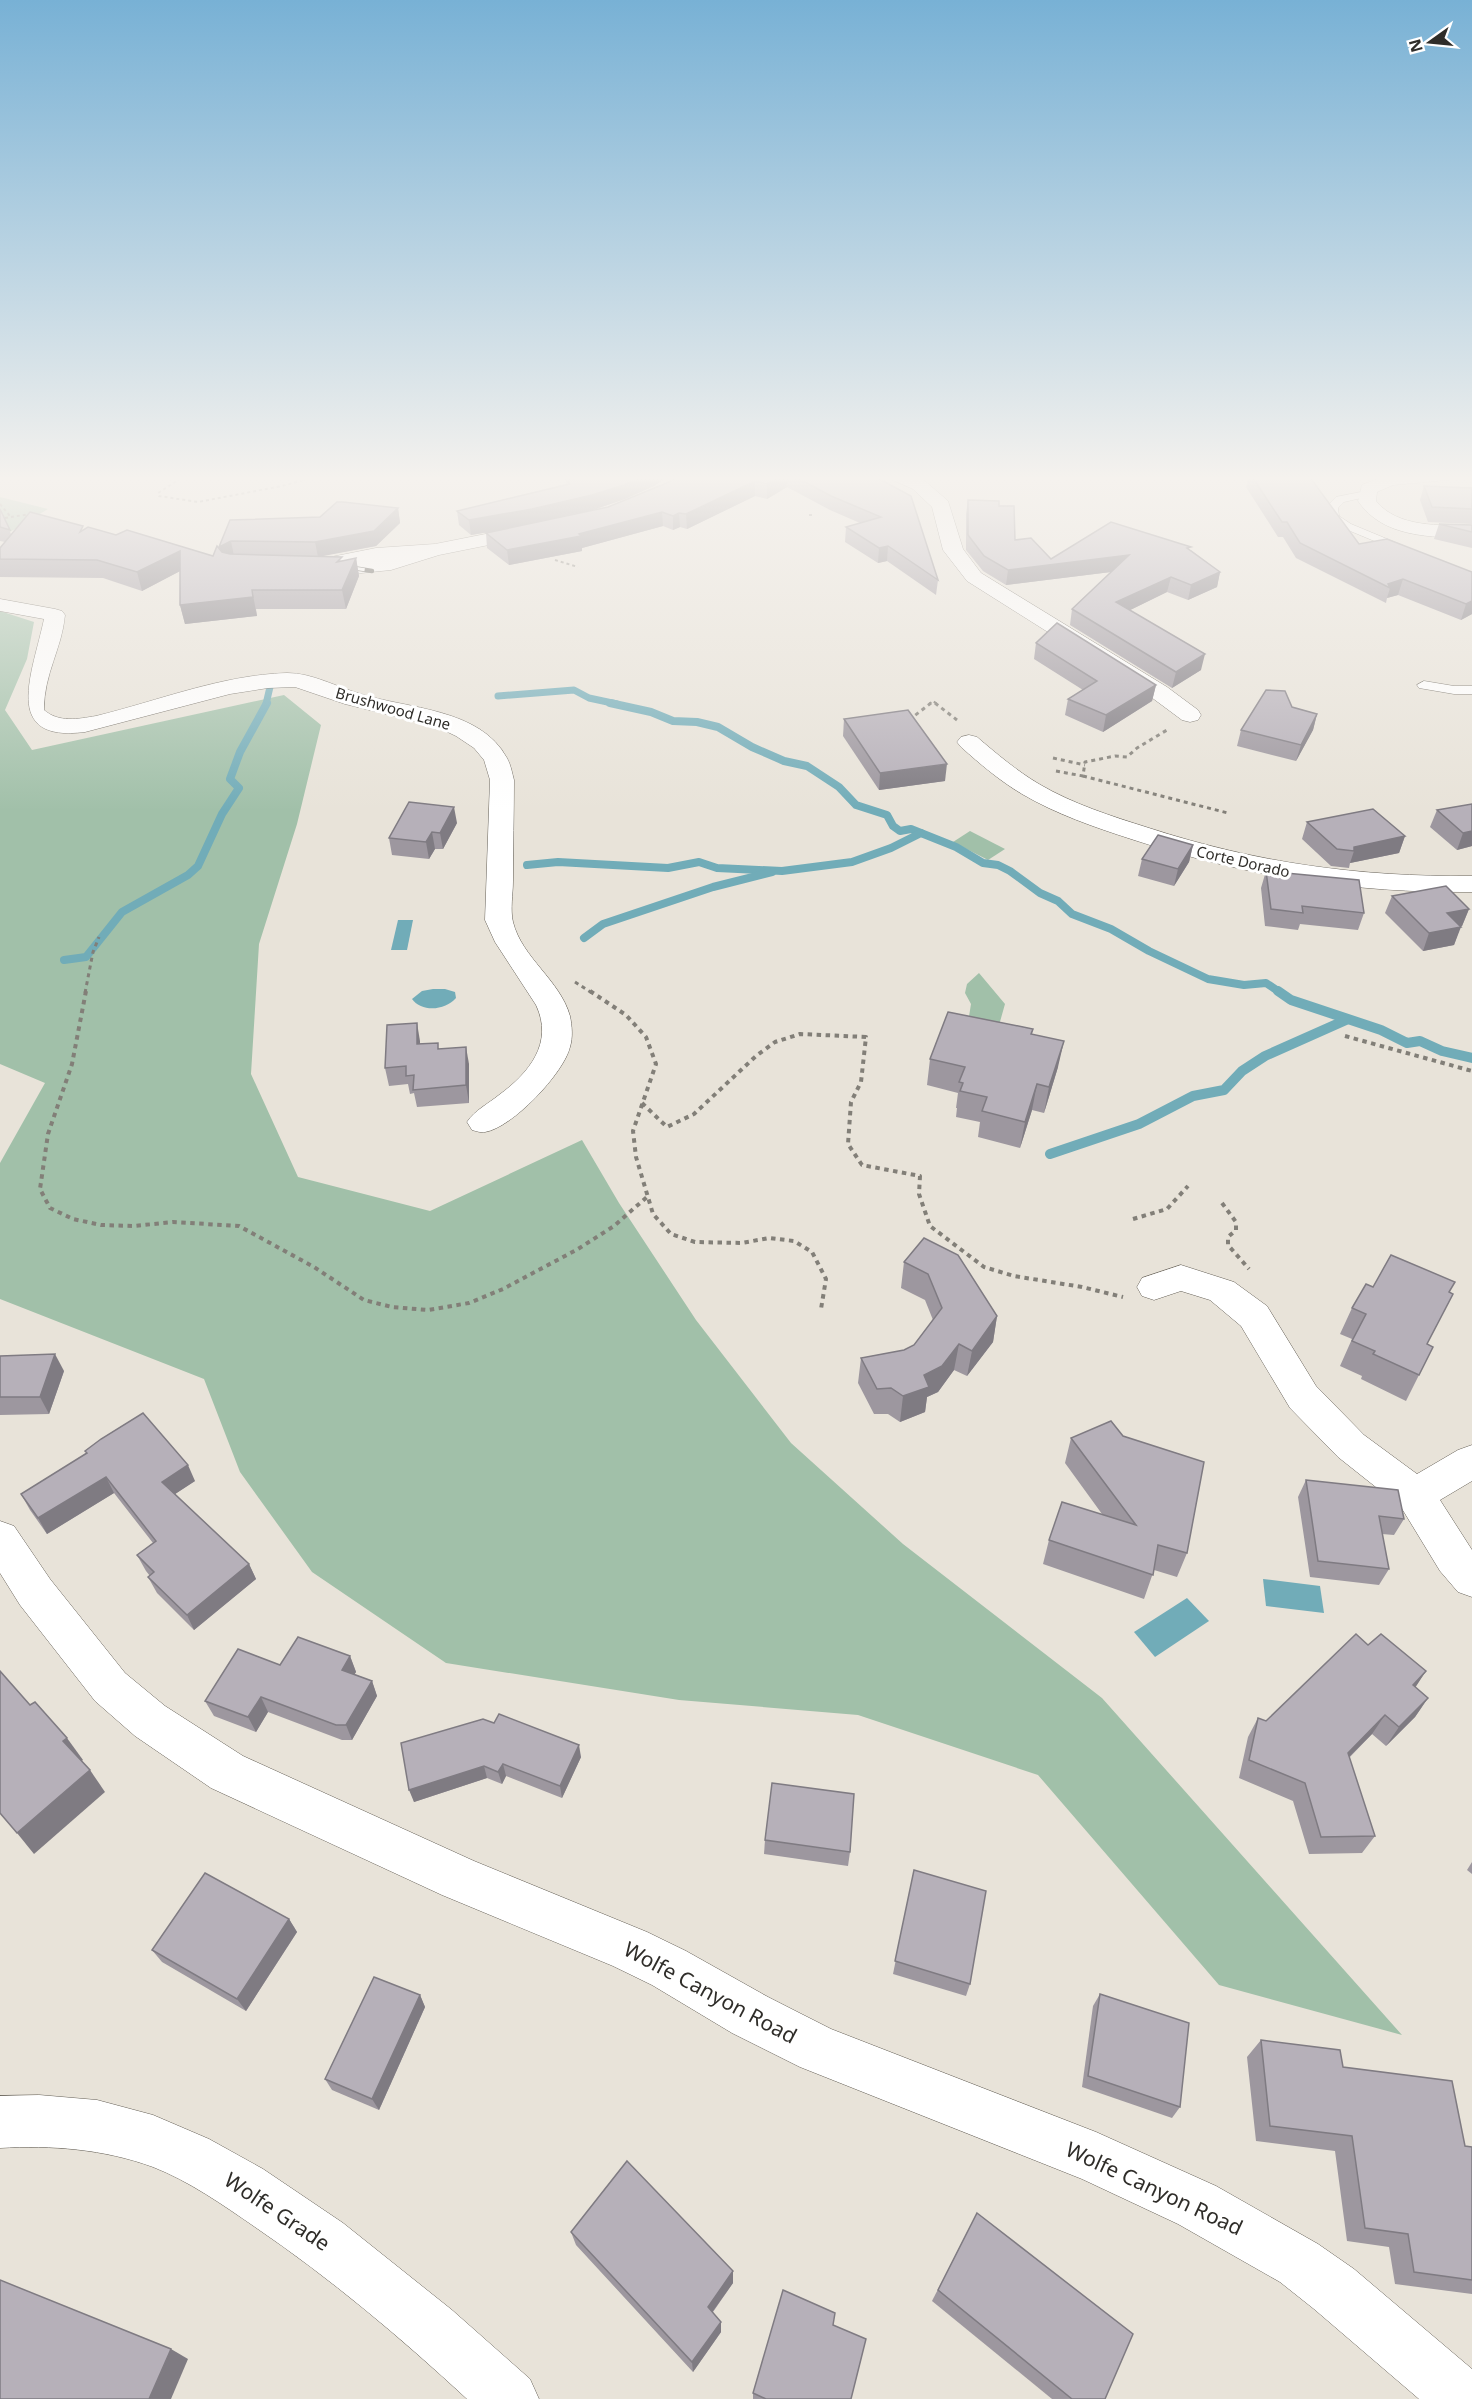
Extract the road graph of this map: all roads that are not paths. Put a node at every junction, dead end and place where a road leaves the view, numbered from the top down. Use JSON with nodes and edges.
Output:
{"nodes":[{"id":1,"x":990,"y":587,"type":"edge"},
{"id":2,"x":0,"y":605,"type":"edge"},
{"id":3,"x":1432,"y":673,"type":"dead end"},
{"id":4,"x":1424,"y":685,"type":"dead end"},
{"id":5,"x":1472,"y":688,"type":"edge"},
{"id":6,"x":1190,"y":716,"type":"road end"},
{"id":7,"x":969,"y":742,"type":"road end"},
{"id":8,"x":1472,"y":884,"type":"edge"},
{"id":9,"x":483,"y":1122,"type":"dead end"},
{"id":10,"x":1142,"y":1293,"type":"road end"},
{"id":11,"x":1472,"y":1461,"type":"edge"},
{"id":12,"x":1415,"y":1495,"type":"junction"},
{"id":13,"x":0,"y":1538,"type":"edge"},
{"id":14,"x":1472,"y":1579,"type":"edge"},
{"id":15,"x":0,"y":2122,"type":"edge"},
{"id":16,"x":510,"y":2399,"type":"edge"},
{"id":17,"x":1463,"y":2399,"type":"edge"}],
"edges":[{"from":1,"to":6,"type":"street"},
{"from":2,"to":9,"type":"street","name":"Brushwood Lane"},
{"from":3,"to":5,"type":"lane"},
{"from":4,"to":5,"type":"lane"},
{"from":7,"to":8,"type":"street","name":"Corte Dorado"},
{"from":10,"to":12,"type":"street"},
{"from":11,"to":12,"type":"street"},
{"from":12,"to":14,"type":"street"},
{"from":13,"to":17,"type":"street","name":"Wolfe Canyon Road"},
{"from":15,"to":16,"type":"street","name":"Wolfe Grade"}]}
